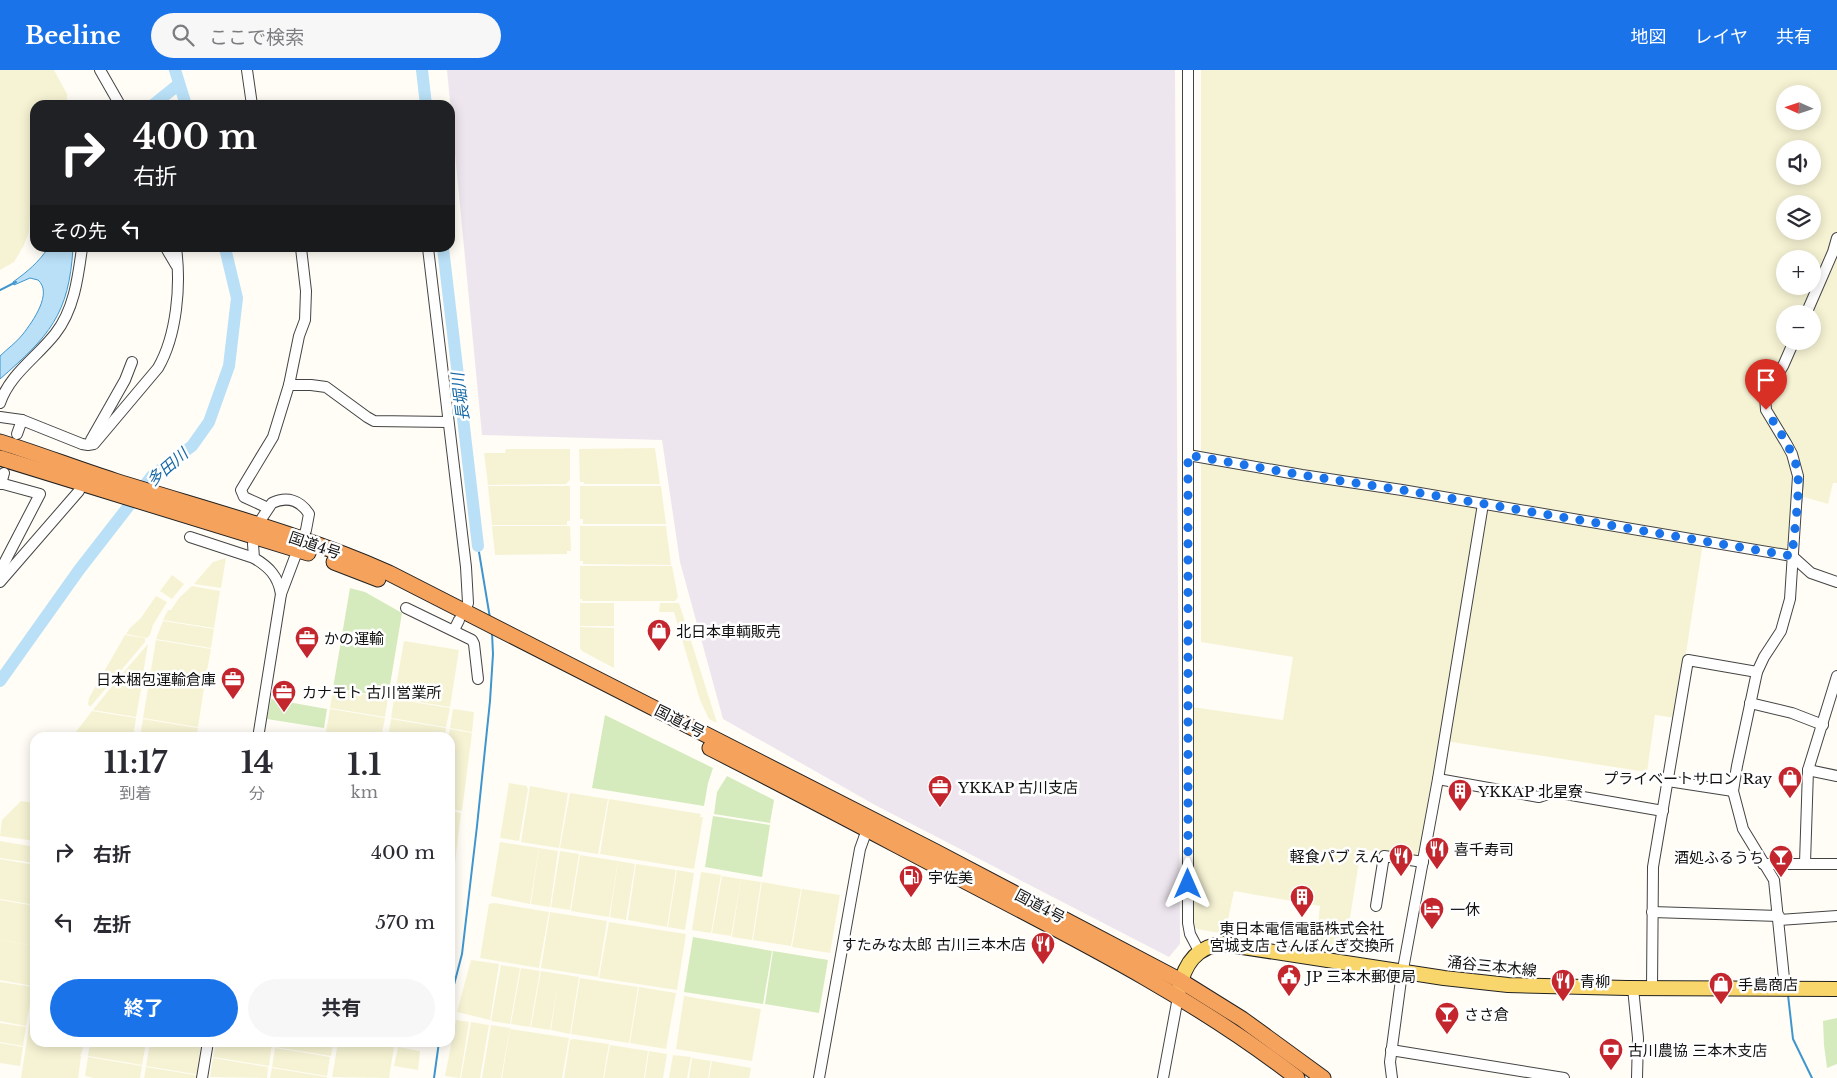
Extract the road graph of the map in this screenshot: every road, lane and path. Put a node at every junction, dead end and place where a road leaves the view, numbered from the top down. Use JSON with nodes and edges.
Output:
{"nodes":[{"id":1,"x":100,"y":70,"type":"edge"},
{"id":2,"x":247,"y":70,"type":"edge"},
{"id":3,"x":1188,"y":70,"type":"edge"},
{"id":4,"x":117,"y":100,"type":"edge"},
{"id":5,"x":251,"y":100,"type":"edge"},
{"id":6,"x":1837,"y":238,"type":"edge"},
{"id":7,"x":81,"y":252,"type":"edge"},
{"id":8,"x":168,"y":252,"type":"edge"},
{"id":9,"x":176,"y":252,"type":"edge"},
{"id":10,"x":301,"y":252,"type":"edge"},
{"id":11,"x":428,"y":252,"type":"edge"},
{"id":12,"x":178,"y":265,"type":"junction"},
{"id":13,"x":1810,"y":305,"type":"edge"},
{"id":14,"x":1790,"y":350,"type":"edge"},
{"id":15,"x":132,"y":362,"type":"dead end"},
{"id":16,"x":289,"y":385,"type":"junction"},
{"id":17,"x":0,"y":403,"type":"edge"},
{"id":18,"x":0,"y":417,"type":"edge"},
{"id":19,"x":22,"y":420,"type":"junction"},
{"id":20,"x":448,"y":422,"type":"junction"},
{"id":21,"x":17,"y":434,"type":"dead end"},
{"id":22,"x":0,"y":442,"type":"edge"},
{"id":23,"x":88,"y":445,"type":"junction"},
{"id":24,"x":1188,"y":455,"type":"junction"},
{"id":25,"x":2,"y":465,"type":"edge"},
{"id":26,"x":0,"y":484,"type":"edge"},
{"id":27,"x":113,"y":486,"type":"junction"},
{"id":28,"x":79,"y":491,"type":"dead end"},
{"id":29,"x":1483,"y":504,"type":"junction"},
{"id":30,"x":268,"y":508,"type":"junction"},
{"id":31,"x":262,"y":518,"type":"dead end"},
{"id":32,"x":190,"y":537,"type":"dead end"},
{"id":33,"x":253,"y":544,"type":"dead end"},
{"id":34,"x":300,"y":544,"type":"junction"},
{"id":35,"x":1792,"y":556,"type":"junction"},
{"id":36,"x":254,"y":558,"type":"junction"},
{"id":37,"x":0,"y":571,"type":"edge"},
{"id":38,"x":0,"y":582,"type":"edge"},
{"id":39,"x":1837,"y":582,"type":"edge"},
{"id":40,"x":281,"y":594,"type":"junction"},
{"id":41,"x":406,"y":608,"type":"dead end"},
{"id":42,"x":465,"y":621,"type":"junction"},
{"id":43,"x":1757,"y":672,"type":"junction"},
{"id":44,"x":1837,"y":676,"type":"edge"},
{"id":45,"x":478,"y":679,"type":"dead end"},
{"id":46,"x":1752,"y":704,"type":"junction"},
{"id":47,"x":1823,"y":725,"type":"junction"},
{"id":48,"x":259,"y":732,"type":"edge"},
{"id":49,"x":1808,"y":770,"type":"junction"},
{"id":50,"x":1837,"y":776,"type":"edge"},
{"id":51,"x":1438,"y":779,"type":"junction"},
{"id":52,"x":1668,"y":781,"type":"junction"},
{"id":53,"x":1733,"y":791,"type":"junction"},
{"id":54,"x":1662,"y":811,"type":"junction"},
{"id":55,"x":869,"y":824,"type":"junction"},
{"id":56,"x":1423,"y":862,"type":"junction"},
{"id":57,"x":1805,"y":863,"type":"junction"},
{"id":58,"x":1763,"y":864,"type":"junction"},
{"id":59,"x":1837,"y":864,"type":"edge"},
{"id":60,"x":1376,"y":906,"type":"dead end"},
{"id":61,"x":1652,"y":912,"type":"junction"},
{"id":62,"x":1837,"y":916,"type":"edge"},
{"id":63,"x":1779,"y":918,"type":"junction"},
{"id":64,"x":1199,"y":951,"type":"junction"},
{"id":65,"x":1404,"y":971,"type":"junction"},
{"id":66,"x":1181,"y":981,"type":"junction"},
{"id":67,"x":1633,"y":988,"type":"junction"},
{"id":68,"x":1652,"y":988,"type":"junction"},
{"id":69,"x":1785,"y":988,"type":"junction"},
{"id":70,"x":1837,"y":989,"type":"edge"},
{"id":71,"x":1178,"y":997,"type":"junction"},
{"id":72,"x":207,"y":1047,"type":"edge"},
{"id":73,"x":1391,"y":1050,"type":"junction"},
{"id":74,"x":202,"y":1078,"type":"edge"},
{"id":75,"x":819,"y":1078,"type":"edge"},
{"id":76,"x":1163,"y":1078,"type":"edge"},
{"id":77,"x":1297,"y":1078,"type":"edge"},
{"id":78,"x":1323,"y":1078,"type":"edge"},
{"id":79,"x":1392,"y":1078,"type":"edge"},
{"id":80,"x":1564,"y":1078,"type":"edge"},
{"id":81,"x":1637,"y":1078,"type":"edge"}],
"edges":[{"from":1,"to":4,"type":"street"},
{"from":2,"to":5,"type":"street"},
{"from":3,"to":24,"type":"street"},
{"from":6,"to":13,"type":"street"},
{"from":7,"to":17,"type":"street"},
{"from":8,"to":12,"type":"street"},
{"from":9,"to":12,"type":"street"},
{"from":10,"to":16,"type":"street"},
{"from":11,"to":20,"type":"street"},
{"from":12,"to":23,"type":"street"},
{"from":14,"to":35,"type":"street"},
{"from":15,"to":23,"type":"street"},
{"from":16,"to":20,"type":"street"},
{"from":16,"to":30,"type":"street"},
{"from":18,"to":19,"type":"street"},
{"from":19,"to":21,"type":"street"},
{"from":19,"to":23,"type":"street"},
{"from":20,"to":42,"type":"street"},
{"from":22,"to":27,"type":"highway","name":"国道4号"},
{"from":24,"to":29,"type":"street"},
{"from":24,"to":64,"type":"street"},
{"from":25,"to":26,"type":"street"},
{"from":25,"to":27,"type":"highway","name":"国道4号"},
{"from":26,"to":37,"type":"street"},
{"from":27,"to":34,"type":"highway","name":"国道4号"},
{"from":28,"to":38,"type":"street"},
{"from":29,"to":35,"type":"street"},
{"from":29,"to":51,"type":"street"},
{"from":30,"to":31,"type":"street"},
{"from":30,"to":34,"type":"street"},
{"from":32,"to":36,"type":"street"},
{"from":33,"to":36,"type":"street"},
{"from":34,"to":40,"type":"street"},
{"from":34,"to":42,"type":"highway","name":"国道4号"},
{"from":35,"to":39,"type":"street"},
{"from":35,"to":43,"type":"street"},
{"from":36,"to":40,"type":"street"},
{"from":40,"to":48,"type":"street"},
{"from":41,"to":42,"type":"street"},
{"from":42,"to":45,"type":"street"},
{"from":42,"to":55,"type":"highway","name":"国道4号"},
{"from":43,"to":46,"type":"street"},
{"from":43,"to":52,"type":"street"},
{"from":44,"to":47,"type":"street"},
{"from":46,"to":47,"type":"street"},
{"from":46,"to":53,"type":"street"},
{"from":47,"to":49,"type":"street"},
{"from":49,"to":50,"type":"street"},
{"from":49,"to":57,"type":"street"},
{"from":51,"to":54,"type":"street"},
{"from":51,"to":56,"type":"street"},
{"from":52,"to":53,"type":"street"},
{"from":52,"to":54,"type":"street"},
{"from":53,"to":58,"type":"street"},
{"from":54,"to":61,"type":"street"},
{"from":55,"to":66,"type":"highway","name":"国道4号"},
{"from":55,"to":71,"type":"highway","name":"国道4号"},
{"from":55,"to":75,"type":"street"},
{"from":56,"to":60,"type":"street"},
{"from":56,"to":65,"type":"street"},
{"from":57,"to":58,"type":"street"},
{"from":57,"to":59,"type":"street"},
{"from":58,"to":63,"type":"street"},
{"from":61,"to":63,"type":"street"},
{"from":61,"to":68,"type":"street"},
{"from":62,"to":63,"type":"street"},
{"from":63,"to":69,"type":"street"},
{"from":64,"to":65,"type":"main road","name":"涌谷三本木線"},
{"from":64,"to":66,"type":"main road"},
{"from":65,"to":67,"type":"main road","name":"涌谷三本木線"},
{"from":65,"to":73,"type":"street"},
{"from":66,"to":71,"type":"main road"},
{"from":66,"to":78,"type":"highway","name":"国道4号"},
{"from":67,"to":68,"type":"main road","name":"涌谷三本木線"},
{"from":67,"to":81,"type":"street"},
{"from":68,"to":69,"type":"main road","name":"涌谷三本木線"},
{"from":69,"to":70,"type":"main road","name":"涌谷三本木線"},
{"from":71,"to":76,"type":"street"},
{"from":71,"to":77,"type":"highway","name":"国道4号"},
{"from":72,"to":74,"type":"street"},
{"from":73,"to":79,"type":"street"},
{"from":73,"to":80,"type":"street"}]}
